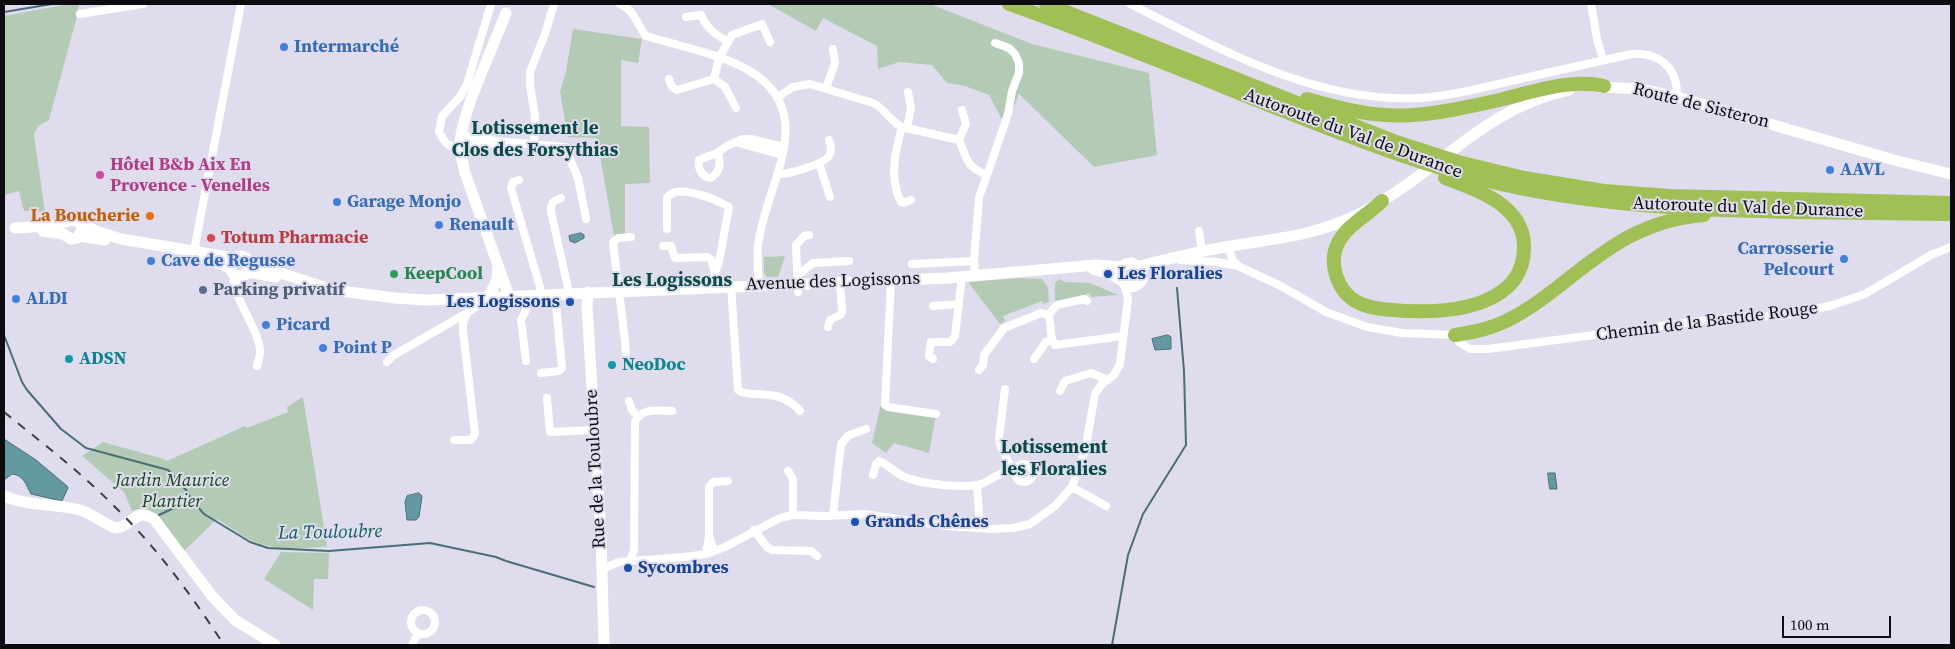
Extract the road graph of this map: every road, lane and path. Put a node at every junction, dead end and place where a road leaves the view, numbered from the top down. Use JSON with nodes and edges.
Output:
{"nodes":[{"id":1,"x":143,"y":4,"type":"edge"},
{"id":2,"x":242,"y":4,"type":"edge"},
{"id":3,"x":491,"y":4,"type":"edge"},
{"id":4,"x":554,"y":4,"type":"edge"},
{"id":5,"x":620,"y":4,"type":"edge"},
{"id":6,"x":1009,"y":4,"type":"edge"},
{"id":7,"x":1046,"y":4,"type":"edge"},
{"id":8,"x":1130,"y":4,"type":"edge"},
{"id":9,"x":1591,"y":4,"type":"edge"},
{"id":10,"x":507,"y":8,"type":"edge"},
{"id":11,"x":80,"y":14,"type":"dead end"},
{"id":12,"x":686,"y":17,"type":"dead end"},
{"id":13,"x":727,"y":41,"type":"junction"},
{"id":14,"x":770,"y":42,"type":"dead end"},
{"id":15,"x":995,"y":43,"type":"dead end"},
{"id":16,"x":833,"y":49,"type":"dead end"},
{"id":17,"x":719,"y":58,"type":"junction"},
{"id":18,"x":1603,"y":60,"type":"junction"},
{"id":19,"x":669,"y":79,"type":"dead end"},
{"id":20,"x":714,"y":79,"type":"junction"},
{"id":21,"x":1604,"y":86,"type":"junction"},
{"id":22,"x":826,"y":88,"type":"junction"},
{"id":23,"x":908,"y":92,"type":"dead end"},
{"id":24,"x":778,"y":96,"type":"junction"},
{"id":25,"x":1677,"y":97,"type":"junction"},
{"id":26,"x":736,"y":108,"type":"dead end"},
{"id":27,"x":962,"y":110,"type":"dead end"},
{"id":28,"x":904,"y":128,"type":"junction"},
{"id":29,"x":1337,"y":132,"type":"junction"},
{"id":30,"x":829,"y":140,"type":"dead end"},
{"id":31,"x":959,"y":140,"type":"junction"},
{"id":32,"x":464,"y":141,"type":"junction"},
{"id":33,"x":534,"y":144,"type":"junction"},
{"id":34,"x":783,"y":151,"type":"junction"},
{"id":35,"x":718,"y":153,"type":"dead end"},
{"id":36,"x":819,"y":163,"type":"junction"},
{"id":37,"x":777,"y":174,"type":"junction"},
{"id":38,"x":1951,"y":174,"type":"edge"},
{"id":39,"x":987,"y":175,"type":"junction"},
{"id":40,"x":519,"y":180,"type":"dead end"},
{"id":41,"x":830,"y":197,"type":"dead end"},
{"id":42,"x":561,"y":198,"type":"dead end"},
{"id":43,"x":911,"y":200,"type":"dead end"},
{"id":44,"x":1382,"y":201,"type":"junction"},
{"id":45,"x":1951,"y":202,"type":"edge"},
{"id":46,"x":1932,"y":213,"type":"junction"},
{"id":47,"x":1951,"y":214,"type":"edge"},
{"id":48,"x":586,"y":219,"type":"dead end"},
{"id":49,"x":9,"y":228,"type":"edge"},
{"id":50,"x":64,"y":228,"type":"junction"},
{"id":51,"x":667,"y":229,"type":"dead end"},
{"id":52,"x":80,"y":230,"type":"junction"},
{"id":53,"x":1199,"y":231,"type":"dead end"},
{"id":54,"x":809,"y":235,"type":"dead end"},
{"id":55,"x":630,"y":237,"type":"dead end"},
{"id":56,"x":663,"y":246,"type":"dead end"},
{"id":57,"x":1227,"y":247,"type":"junction"},
{"id":58,"x":1951,"y":247,"type":"edge"},
{"id":59,"x":194,"y":251,"type":"junction"},
{"id":60,"x":1202,"y":252,"type":"junction"},
{"id":61,"x":497,"y":261,"type":"junction"},
{"id":62,"x":849,"y":261,"type":"dead end"},
{"id":63,"x":974,"y":261,"type":"junction"},
{"id":64,"x":1158,"y":261,"type":"junction"},
{"id":65,"x":912,"y":264,"type":"dead end"},
{"id":66,"x":232,"y":266,"type":"junction"},
{"id":67,"x":1084,"y":266,"type":"junction"},
{"id":68,"x":1122,"y":267,"type":"junction"},
{"id":69,"x":1240,"y":267,"type":"junction"},
{"id":70,"x":1141,"y":269,"type":"junction"},
{"id":71,"x":247,"y":270,"type":"junction"},
{"id":72,"x":715,"y":273,"type":"junction"},
{"id":73,"x":975,"y":275,"type":"junction"},
{"id":74,"x":962,"y":276,"type":"junction"},
{"id":75,"x":891,"y":280,"type":"junction"},
{"id":76,"x":840,"y":282,"type":"junction"},
{"id":77,"x":1122,"y":282,"type":"junction"},
{"id":78,"x":798,"y":283,"type":"junction"},
{"id":79,"x":759,"y":285,"type":"junction"},
{"id":80,"x":731,"y":286,"type":"junction"},
{"id":81,"x":1137,"y":286,"type":"junction"},
{"id":82,"x":714,"y":287,"type":"junction"},
{"id":83,"x":618,"y":291,"type":"junction"},
{"id":84,"x":588,"y":292,"type":"junction"},
{"id":85,"x":569,"y":293,"type":"junction"},
{"id":86,"x":236,"y":294,"type":"junction"},
{"id":87,"x":542,"y":294,"type":"junction"},
{"id":88,"x":555,"y":294,"type":"junction"},
{"id":89,"x":524,"y":295,"type":"junction"},
{"id":90,"x":489,"y":296,"type":"junction"},
{"id":91,"x":509,"y":296,"type":"junction"},
{"id":92,"x":1128,"y":299,"type":"junction"},
{"id":93,"x":1087,"y":301,"type":"dead end"},
{"id":94,"x":959,"y":304,"type":"junction"},
{"id":95,"x":933,"y":306,"type":"dead end"},
{"id":96,"x":467,"y":313,"type":"junction"},
{"id":97,"x":1048,"y":314,"type":"junction"},
{"id":98,"x":828,"y":327,"type":"dead end"},
{"id":99,"x":1455,"y":335,"type":"junction"},
{"id":100,"x":1123,"y":336,"type":"junction"},
{"id":101,"x":1051,"y":340,"type":"junction"},
{"id":102,"x":626,"y":354,"type":"dead end"},
{"id":103,"x":933,"y":359,"type":"dead end"},
{"id":104,"x":1034,"y":359,"type":"dead end"},
{"id":105,"x":526,"y":361,"type":"dead end"},
{"id":106,"x":387,"y":362,"type":"dead end"},
{"id":107,"x":257,"y":366,"type":"dead end"},
{"id":108,"x":979,"y":370,"type":"dead end"},
{"id":109,"x":541,"y":373,"type":"dead end"},
{"id":110,"x":1108,"y":380,"type":"junction"},
{"id":111,"x":1005,"y":389,"type":"dead end"},
{"id":112,"x":1060,"y":391,"type":"dead end"},
{"id":113,"x":547,"y":398,"type":"dead end"},
{"id":114,"x":629,"y":401,"type":"dead end"},
{"id":115,"x":672,"y":411,"type":"dead end"},
{"id":116,"x":800,"y":411,"type":"dead end"},
{"id":117,"x":936,"y":414,"type":"dead end"},
{"id":118,"x":638,"y":417,"type":"junction"},
{"id":119,"x":866,"y":429,"type":"dead end"},
{"id":120,"x":594,"y":430,"type":"junction"},
{"id":121,"x":454,"y":440,"type":"dead end"},
{"id":122,"x":1046,"y":468,"type":"dead end"},
{"id":123,"x":1014,"y":469,"type":"junction"},
{"id":124,"x":788,"y":472,"type":"dead end"},
{"id":125,"x":1033,"y":473,"type":"junction"},
{"id":126,"x":873,"y":474,"type":"dead end"},
{"id":127,"x":728,"y":481,"type":"dead end"},
{"id":128,"x":978,"y":484,"type":"junction"},
{"id":129,"x":1072,"y":487,"type":"junction"},
{"id":130,"x":4,"y":496,"type":"edge"},
{"id":131,"x":1106,"y":506,"type":"dead end"},
{"id":132,"x":793,"y":515,"type":"junction"},
{"id":133,"x":833,"y":515,"type":"junction"},
{"id":134,"x":980,"y":528,"type":"junction"},
{"id":135,"x":754,"y":530,"type":"junction"},
{"id":136,"x":709,"y":536,"type":"junction"},
{"id":137,"x":634,"y":550,"type":"junction"},
{"id":138,"x":714,"y":551,"type":"junction"},
{"id":139,"x":706,"y":554,"type":"junction"},
{"id":140,"x":817,"y":556,"type":"dead end"},
{"id":141,"x":640,"y":560,"type":"junction"},
{"id":142,"x":630,"y":561,"type":"junction"},
{"id":143,"x":602,"y":564,"type":"junction"},
{"id":144,"x":418,"y":633,"type":"dead end"},
{"id":145,"x":275,"y":645,"type":"edge"},
{"id":146,"x":412,"y":645,"type":"edge"},
{"id":147,"x":604,"y":645,"type":"edge"}],
"edges":[{"from":1,"to":11,"type":"street"},
{"from":2,"to":59,"type":"street"},
{"from":3,"to":32,"type":"street"},
{"from":4,"to":33,"type":"street"},
{"from":5,"to":17,"type":"street"},
{"from":6,"to":29,"type":"highway","name":"Autoroute du Val de Durance"},
{"from":7,"to":21,"type":"highway"},
{"from":7,"to":45,"type":"highway","name":"Autoroute du Val de Durance"},
{"from":8,"to":18,"type":"street"},
{"from":9,"to":18,"type":"street"},
{"from":10,"to":32,"type":"main road"},
{"from":10,"to":32,"type":"main road"},
{"from":12,"to":13,"type":"street"},
{"from":13,"to":14,"type":"street"},
{"from":13,"to":17,"type":"street"},
{"from":15,"to":39,"type":"street"},
{"from":16,"to":22,"type":"street"},
{"from":17,"to":20,"type":"street"},
{"from":17,"to":24,"type":"street"},
{"from":18,"to":25,"type":"street"},
{"from":19,"to":20,"type":"street"},
{"from":20,"to":26,"type":"street"},
{"from":21,"to":25,"type":"main road","name":"Route de Sisteron"},
{"from":21,"to":44,"type":"main road","name":"Route de Sisteron"},
{"from":22,"to":24,"type":"street"},
{"from":22,"to":28,"type":"street"},
{"from":23,"to":28,"type":"street"},
{"from":24,"to":34,"type":"street"},
{"from":25,"to":38,"type":"main road","name":"Route de Sisteron"},
{"from":27,"to":31,"type":"street"},
{"from":28,"to":31,"type":"street"},
{"from":28,"to":43,"type":"street"},
{"from":29,"to":44,"type":"highway"},
{"from":29,"to":46,"type":"highway","name":"Autoroute du Val de Durance"},
{"from":30,"to":36,"type":"street"},
{"from":31,"to":39,"type":"street"},
{"from":32,"to":33,"type":"street"},
{"from":32,"to":61,"type":"main road"},
{"from":33,"to":48,"type":"street"},
{"from":34,"to":35,"type":"street"},
{"from":34,"to":37,"type":"street"},
{"from":36,"to":37,"type":"street"},
{"from":36,"to":41,"type":"street"},
{"from":37,"to":79,"type":"street"},
{"from":39,"to":63,"type":"street"},
{"from":40,"to":87,"type":"street"},
{"from":42,"to":85,"type":"street"},
{"from":44,"to":57,"type":"main road","name":"Route de Sisteron"},
{"from":46,"to":47,"type":"highway","name":"Autoroute du Val de Durance"},
{"from":46,"to":99,"type":"highway"},
{"from":49,"to":50,"type":"main road"},
{"from":50,"to":52,"type":"main road"},
{"from":50,"to":52,"type":"main road"},
{"from":51,"to":72,"type":"street"},
{"from":52,"to":59,"type":"main road"},
{"from":52,"to":66,"type":"main road"},
{"from":53,"to":60,"type":"street"},
{"from":54,"to":78,"type":"street"},
{"from":55,"to":83,"type":"street"},
{"from":56,"to":72,"type":"street"},
{"from":57,"to":60,"type":"main road"},
{"from":57,"to":69,"type":"street"},
{"from":58,"to":99,"type":"street","name":"Chemin de la Bastide Rouge"},
{"from":59,"to":66,"type":"main road"},
{"from":60,"to":64,"type":"main road"},
{"from":61,"to":90,"type":"main road"},
{"from":61,"to":91,"type":"main road"},
{"from":62,"to":78,"type":"street"},
{"from":63,"to":65,"type":"street"},
{"from":63,"to":73,"type":"street"},
{"from":64,"to":69,"type":"street"},
{"from":64,"to":70,"type":"main road"},
{"from":66,"to":71,"type":"main road"},
{"from":66,"to":71,"type":"main road"},
{"from":66,"to":86,"type":"street"},
{"from":67,"to":68,"type":"main road","name":"Avenue des Logissons"},
{"from":67,"to":73,"type":"main road","name":"Avenue des Logissons"},
{"from":67,"to":77,"type":"main road","name":"Avenue des Logissons"},
{"from":68,"to":70,"type":"main road"},
{"from":68,"to":77,"type":"main road"},
{"from":69,"to":99,"type":"street"},
{"from":70,"to":81,"type":"main road"},
{"from":71,"to":86,"type":"street"},
{"from":71,"to":90,"type":"main road","name":"Avenue des Logissons"},
{"from":72,"to":82,"type":"street"},
{"from":73,"to":74,"type":"main road","name":"Avenue des Logissons"},
{"from":74,"to":75,"type":"main road","name":"Avenue des Logissons"},
{"from":74,"to":94,"type":"street"},
{"from":75,"to":76,"type":"main road","name":"Avenue des Logissons"},
{"from":75,"to":117,"type":"street"},
{"from":76,"to":78,"type":"main road","name":"Avenue des Logissons"},
{"from":76,"to":98,"type":"street"},
{"from":77,"to":81,"type":"main road"},
{"from":77,"to":92,"type":"street"},
{"from":78,"to":79,"type":"main road","name":"Avenue des Logissons"},
{"from":79,"to":80,"type":"main road","name":"Avenue des Logissons"},
{"from":80,"to":82,"type":"main road","name":"Avenue des Logissons"},
{"from":80,"to":116,"type":"street"},
{"from":81,"to":92,"type":"street"},
{"from":82,"to":83,"type":"main road","name":"Avenue des Logissons"},
{"from":83,"to":84,"type":"main road","name":"Avenue des Logissons"},
{"from":83,"to":102,"type":"street"},
{"from":84,"to":85,"type":"main road","name":"Avenue des Logissons"},
{"from":84,"to":120,"type":"main road","name":"Rue de la Touloubre"},
{"from":85,"to":88,"type":"main road","name":"Avenue des Logissons"},
{"from":86,"to":107,"type":"street"},
{"from":87,"to":88,"type":"main road","name":"Avenue des Logissons"},
{"from":87,"to":89,"type":"main road","name":"Avenue des Logissons"},
{"from":88,"to":109,"type":"street"},
{"from":89,"to":91,"type":"main road","name":"Avenue des Logissons"},
{"from":89,"to":105,"type":"street"},
{"from":90,"to":91,"type":"main road","name":"Avenue des Logissons"},
{"from":90,"to":96,"type":"street"},
{"from":92,"to":100,"type":"street"},
{"from":93,"to":97,"type":"street"},
{"from":94,"to":95,"type":"street"},
{"from":94,"to":103,"type":"street"},
{"from":96,"to":106,"type":"street"},
{"from":96,"to":121,"type":"street"},
{"from":97,"to":101,"type":"street"},
{"from":97,"to":108,"type":"street"},
{"from":100,"to":101,"type":"street"},
{"from":100,"to":110,"type":"street"},
{"from":101,"to":104,"type":"street"},
{"from":110,"to":112,"type":"street"},
{"from":110,"to":129,"type":"street"},
{"from":111,"to":123,"type":"street"},
{"from":113,"to":120,"type":"street"},
{"from":114,"to":118,"type":"street"},
{"from":115,"to":118,"type":"street"},
{"from":118,"to":137,"type":"street"},
{"from":119,"to":133,"type":"street"},
{"from":120,"to":143,"type":"main road","name":"Rue de la Touloubre"},
{"from":122,"to":125,"type":"street"},
{"from":123,"to":125,"type":"street"},
{"from":123,"to":125,"type":"street"},
{"from":123,"to":128,"type":"street"},
{"from":124,"to":132,"type":"street"},
{"from":126,"to":128,"type":"street"},
{"from":127,"to":136,"type":"street"},
{"from":128,"to":134,"type":"street"},
{"from":129,"to":131,"type":"street"},
{"from":129,"to":134,"type":"street"},
{"from":130,"to":145,"type":"main road"},
{"from":132,"to":133,"type":"street"},
{"from":132,"to":135,"type":"street"},
{"from":133,"to":134,"type":"street"},
{"from":135,"to":138,"type":"street"},
{"from":135,"to":140,"type":"street"},
{"from":136,"to":138,"type":"street"},
{"from":136,"to":139,"type":"street"},
{"from":137,"to":141,"type":"street"},
{"from":137,"to":142,"type":"street"},
{"from":138,"to":139,"type":"street"},
{"from":139,"to":141,"type":"street"},
{"from":141,"to":142,"type":"street"},
{"from":142,"to":143,"type":"street"},
{"from":143,"to":147,"type":"main road","name":"Rue de la Touloubre"},
{"from":144,"to":146,"type":"street"}]}
